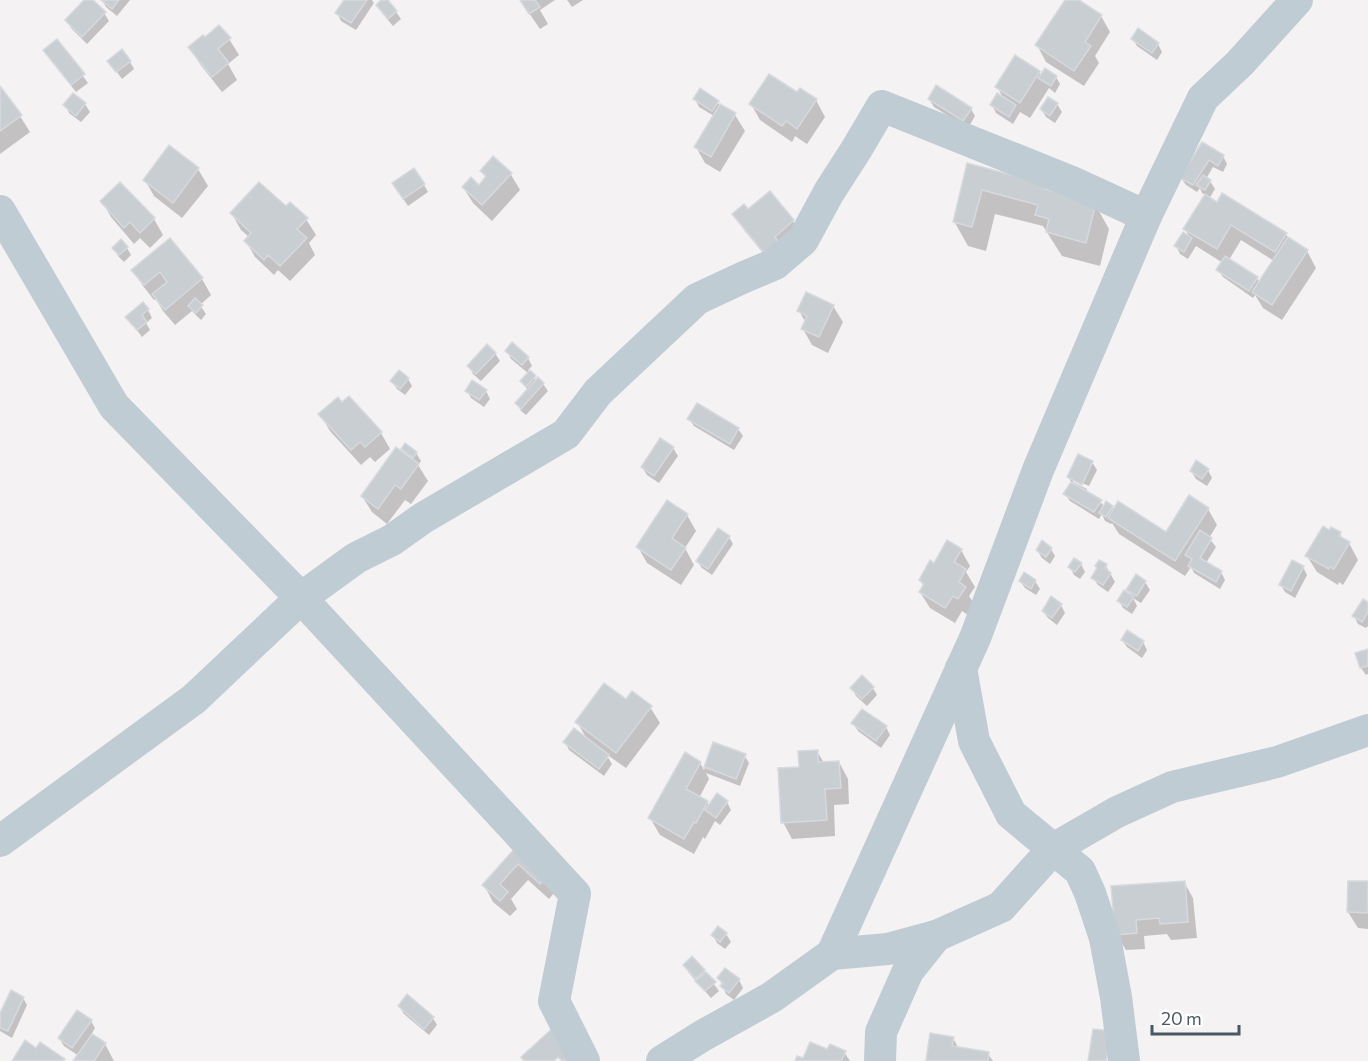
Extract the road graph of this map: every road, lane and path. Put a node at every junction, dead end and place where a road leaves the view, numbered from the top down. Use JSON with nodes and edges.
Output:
{"nodes":[{"id":1,"x":1297,"y":0,"type":"edge"},
{"id":2,"x":0,"y":211,"type":"edge"},
{"id":3,"x":1146,"y":216,"type":"junction"},
{"id":4,"x":302,"y":598,"type":"junction"},
{"id":5,"x":961,"y":668,"type":"junction"},
{"id":6,"x":1368,"y":730,"type":"edge"},
{"id":7,"x":0,"y":842,"type":"edge"},
{"id":8,"x":1053,"y":849,"type":"junction"},
{"id":9,"x":936,"y":936,"type":"junction"},
{"id":10,"x":832,"y":954,"type":"junction"},
{"id":11,"x":584,"y":1061,"type":"edge"},
{"id":12,"x":662,"y":1061,"type":"edge"},
{"id":13,"x":880,"y":1061,"type":"edge"},
{"id":14,"x":1124,"y":1061,"type":"edge"}],
"edges":[{"from":1,"to":3,"type":"street"},
{"from":2,"to":4,"type":"street"},
{"from":3,"to":4,"type":"street"},
{"from":3,"to":5,"type":"street"},
{"from":4,"to":7,"type":"street"},
{"from":4,"to":11,"type":"street"},
{"from":5,"to":8,"type":"street"},
{"from":5,"to":10,"type":"street"},
{"from":6,"to":8,"type":"street"},
{"from":8,"to":9,"type":"street"},
{"from":8,"to":14,"type":"street"},
{"from":9,"to":10,"type":"street"},
{"from":9,"to":13,"type":"street"},
{"from":10,"to":12,"type":"street"}]}
